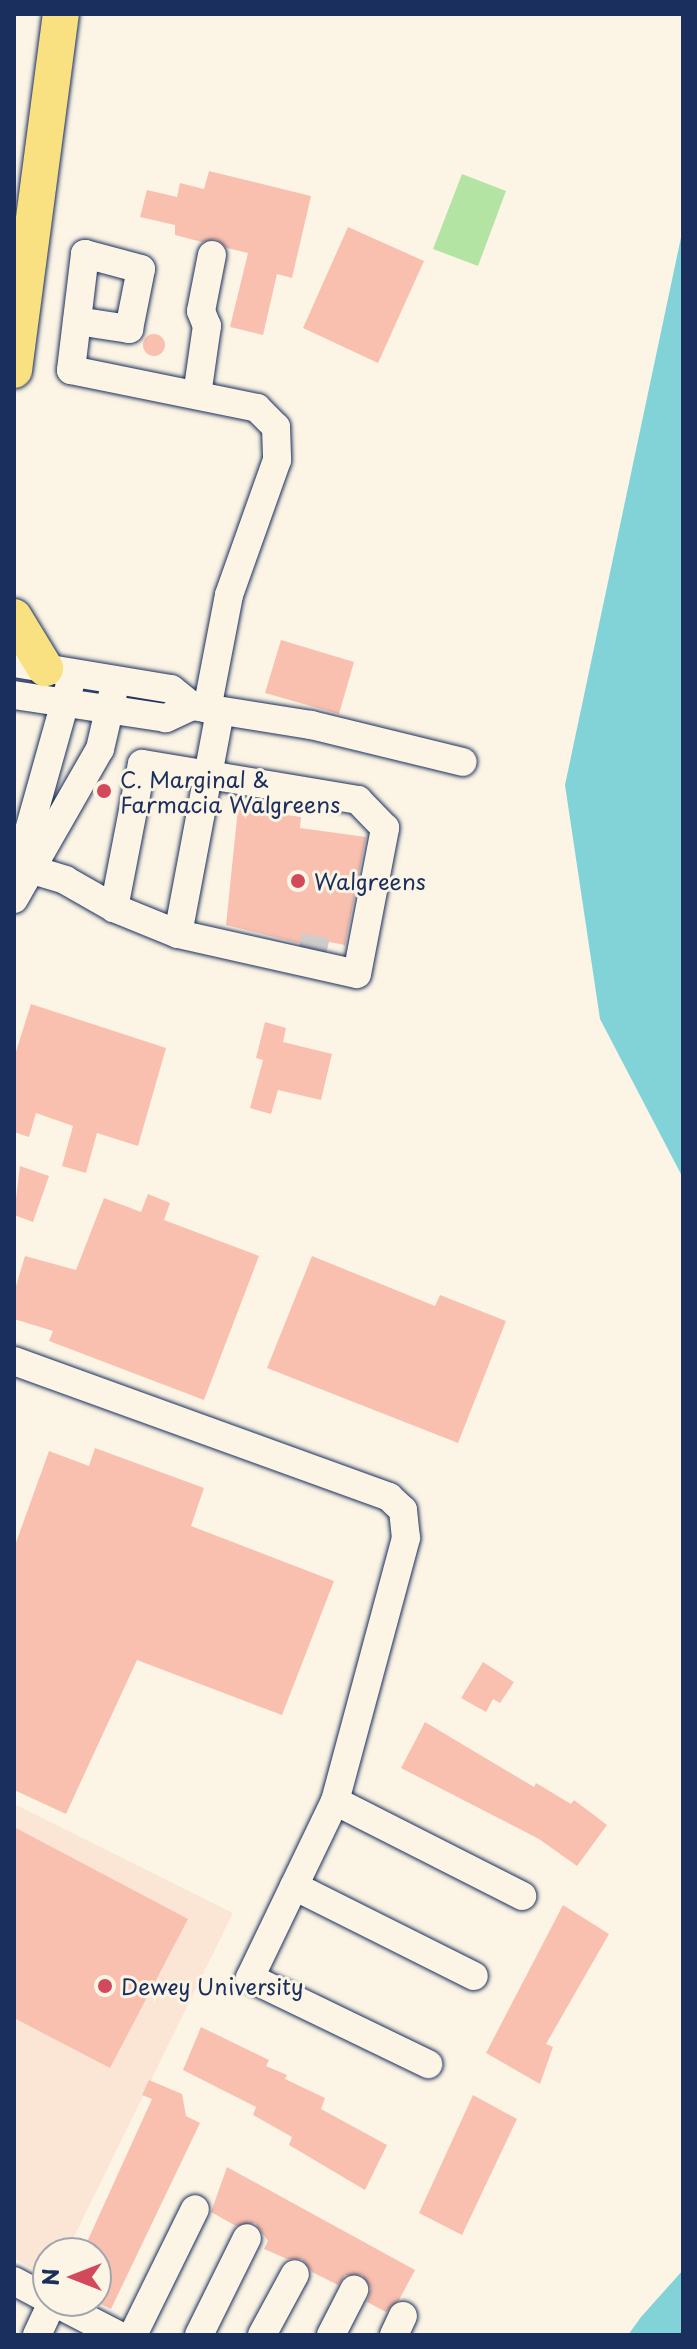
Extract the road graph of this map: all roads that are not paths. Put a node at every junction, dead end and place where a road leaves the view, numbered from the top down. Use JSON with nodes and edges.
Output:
{"nodes":[{"id":1,"x":61,"y":14,"type":"edge"},
{"id":2,"x":212,"y":255,"type":"dead end"},
{"id":3,"x":77,"y":321,"type":"dead end"},
{"id":4,"x":14,"y":370,"type":"edge"},
{"id":5,"x":197,"y":395,"type":"junction"},
{"id":6,"x":14,"y":617,"type":"edge"},
{"id":7,"x":50,"y":676,"type":"edge"},
{"id":8,"x":115,"y":680,"type":"junction"},
{"id":9,"x":15,"y":695,"type":"edge"},
{"id":10,"x":110,"y":708,"type":"junction"},
{"id":11,"x":206,"y":709,"type":"junction"},
{"id":12,"x":463,"y":762,"type":"dead end"},
{"id":13,"x":48,"y":772,"type":"junction"},
{"id":14,"x":209,"y":773,"type":"junction"},
{"id":15,"x":23,"y":876,"type":"edge"},
{"id":16,"x":14,"y":899,"type":"edge"},
{"id":17,"x":114,"y":908,"type":"junction"},
{"id":18,"x":178,"y":934,"type":"junction"},
{"id":19,"x":299,"y":947,"type":"tunnel mouth"},
{"id":20,"x":259,"y":952,"type":"junction"},
{"id":21,"x":14,"y":1361,"type":"edge"},
{"id":22,"x":335,"y":1801,"type":"junction"},
{"id":23,"x":294,"y":1886,"type":"junction"},
{"id":24,"x":522,"y":1896,"type":"dead end"},
{"id":25,"x":474,"y":1976,"type":"dead end"},
{"id":26,"x":428,"y":2064,"type":"dead end"},
{"id":27,"x":195,"y":2209,"type":"dead end"},
{"id":28,"x":247,"y":2238,"type":"dead end"},
{"id":29,"x":295,"y":2274,"type":"dead end"},
{"id":30,"x":14,"y":2281,"type":"edge"},
{"id":31,"x":32,"y":2290,"type":"edge"},
{"id":32,"x":354,"y":2290,"type":"dead end"},
{"id":33,"x":84,"y":2317,"type":"edge"},
{"id":34,"x":118,"y":2335,"type":"edge"},
{"id":35,"x":133,"y":2335,"type":"edge"},
{"id":36,"x":199,"y":2335,"type":"edge"},
{"id":37,"x":262,"y":2335,"type":"edge"},
{"id":38,"x":331,"y":2335,"type":"edge"}],
"edges":[{"from":1,"to":4,"type":"main road"},
{"from":2,"to":5,"type":"street"},
{"from":3,"to":5,"type":"street"},
{"from":5,"to":11,"type":"street"},
{"from":6,"to":7,"type":"main road"},
{"from":7,"to":8,"type":"street"},
{"from":7,"to":9,"type":"street"},
{"from":7,"to":10,"type":"street"},
{"from":7,"to":13,"type":"street"},
{"from":8,"to":10,"type":"street"},
{"from":8,"to":11,"type":"street"},
{"from":9,"to":13,"type":"street"},
{"from":10,"to":11,"type":"street"},
{"from":10,"to":15,"type":"street"},
{"from":11,"to":12,"type":"street"},
{"from":11,"to":14,"type":"street"},
{"from":13,"to":15,"type":"street"},
{"from":14,"to":17,"type":"street"},
{"from":14,"to":18,"type":"street"},
{"from":14,"to":20,"type":"street"},
{"from":15,"to":16,"type":"street"},
{"from":15,"to":17,"type":"street"},
{"from":17,"to":18,"type":"street"},
{"from":18,"to":20,"type":"street"},
{"from":19,"to":20,"type":"street"},
{"from":21,"to":22,"type":"street"},
{"from":22,"to":23,"type":"street"},
{"from":22,"to":24,"type":"street"},
{"from":23,"to":25,"type":"street"},
{"from":23,"to":26,"type":"street"},
{"from":27,"to":35,"type":"street"},
{"from":28,"to":36,"type":"street"},
{"from":29,"to":37,"type":"street"},
{"from":30,"to":31,"type":"street"},
{"from":32,"to":38,"type":"street"},
{"from":33,"to":34,"type":"street"}]}
